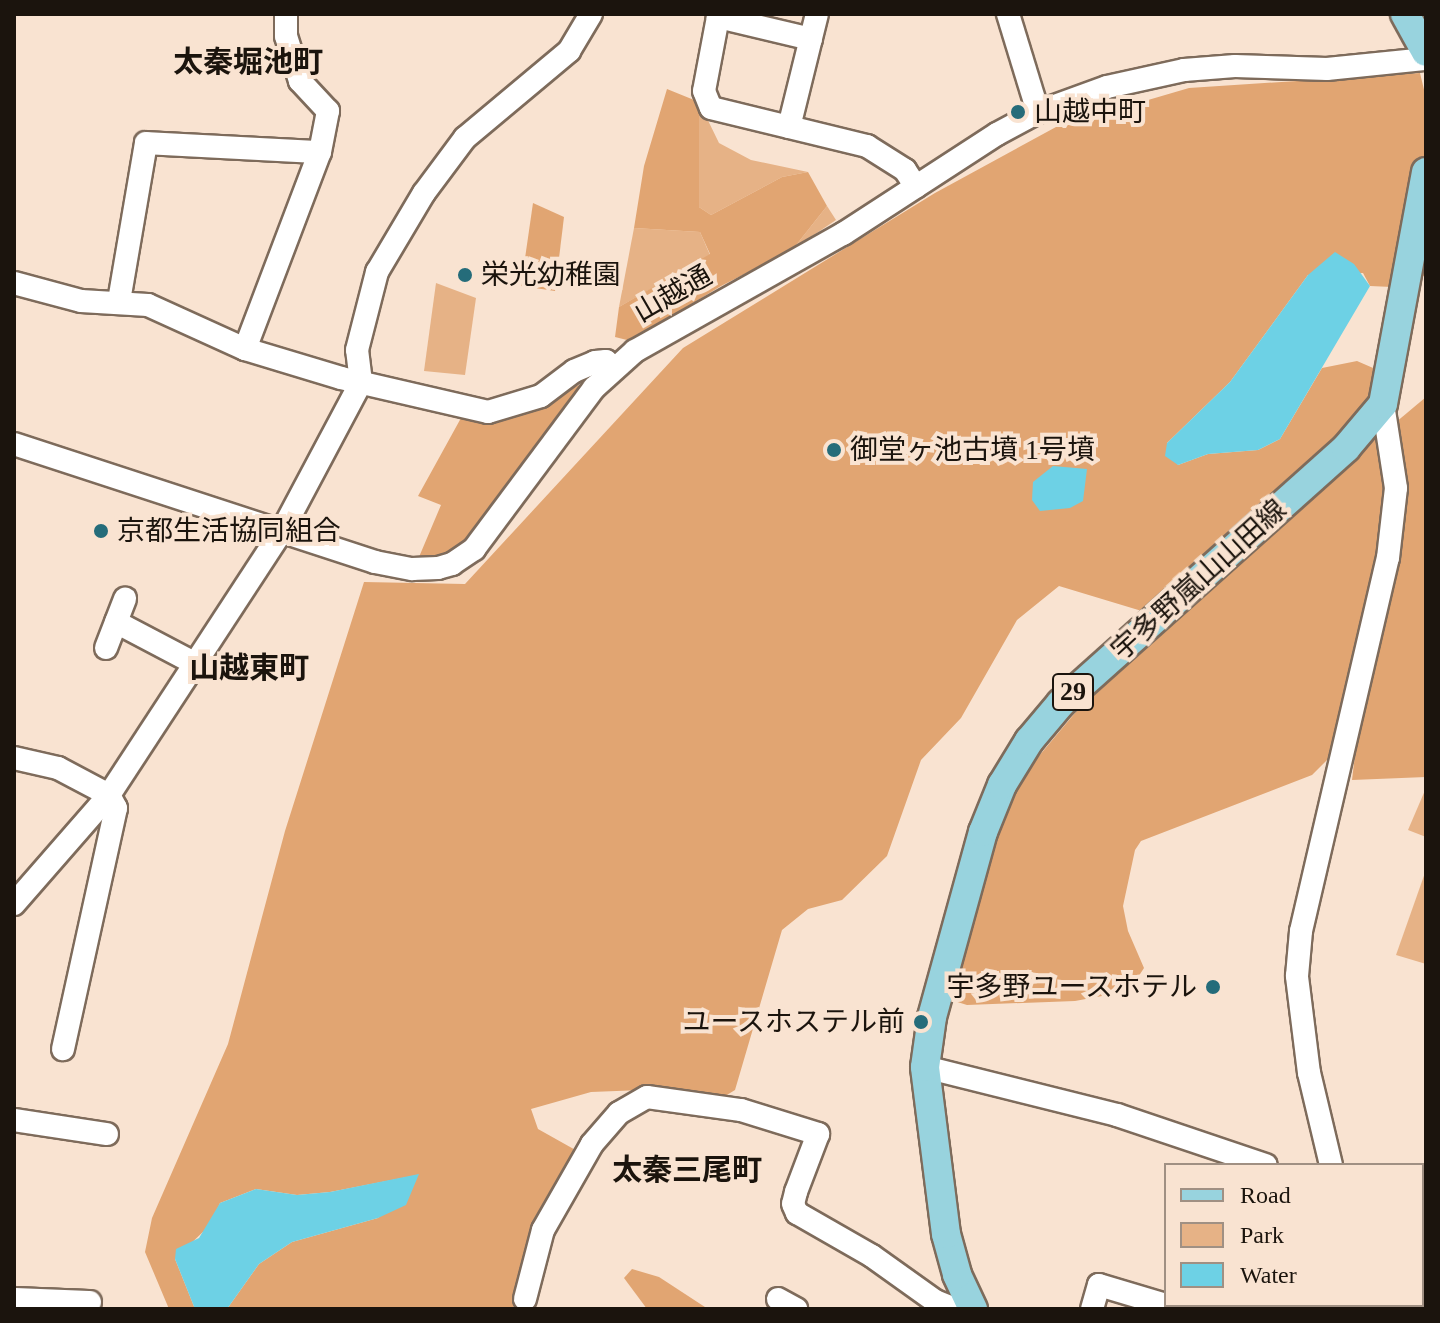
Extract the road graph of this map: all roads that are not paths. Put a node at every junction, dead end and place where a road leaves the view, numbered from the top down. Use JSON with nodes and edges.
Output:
{"nodes":[{"id":1,"x":286,"y":14,"type":"edge"},
{"id":2,"x":591,"y":14,"type":"edge"},
{"id":3,"x":817,"y":14,"type":"edge"},
{"id":4,"x":1008,"y":14,"type":"edge"},
{"id":5,"x":1405,"y":14,"type":"edge"},
{"id":6,"x":811,"y":39,"type":"junction"},
{"id":7,"x":1426,"y":52,"type":"edge"},
{"id":8,"x":1426,"y":59,"type":"edge"},
{"id":9,"x":1038,"y":112,"type":"junction"},
{"id":10,"x":789,"y":127,"type":"junction"},
{"id":11,"x":320,"y":152,"type":"junction"},
{"id":12,"x":1426,"y":172,"type":"edge"},
{"id":13,"x":916,"y":187,"type":"junction"},
{"id":14,"x":14,"y":283,"type":"edge"},
{"id":15,"x":119,"y":301,"type":"junction"},
{"id":16,"x":245,"y":349,"type":"junction"},
{"id":17,"x":614,"y":369,"type":"junction"},
{"id":18,"x":361,"y":382,"type":"junction"},
{"id":19,"x":1383,"y":404,"type":"junction"},
{"id":20,"x":14,"y":444,"type":"edge"},
{"id":21,"x":283,"y":529,"type":"junction"},
{"id":22,"x":125,"y":599,"type":"dead end"},
{"id":23,"x":116,"y":622,"type":"junction"},
{"id":24,"x":106,"y":648,"type":"dead end"},
{"id":25,"x":194,"y":663,"type":"junction"},
{"id":26,"x":14,"y":758,"type":"edge"},
{"id":27,"x":109,"y":795,"type":"junction"},
{"id":28,"x":14,"y":904,"type":"edge"},
{"id":29,"x":63,"y":1049,"type":"dead end"},
{"id":30,"x":925,"y":1067,"type":"junction"},
{"id":31,"x":14,"y":1120,"type":"edge"},
{"id":32,"x":107,"y":1134,"type":"dead end"},
{"id":33,"x":1253,"y":1163,"type":"edge"},
{"id":34,"x":1331,"y":1163,"type":"edge"},
{"id":35,"x":14,"y":1299,"type":"edge"},
{"id":36,"x":525,"y":1299,"type":"dead end"},
{"id":37,"x":90,"y":1302,"type":"dead end"},
{"id":38,"x":1164,"y":1304,"type":"edge"},
{"id":39,"x":955,"y":1309,"type":"edge"},
{"id":40,"x":973,"y":1309,"type":"edge"},
{"id":41,"x":1092,"y":1309,"type":"edge"}],
"edges":[{"from":1,"to":11,"type":"street"},
{"from":2,"to":18,"type":"street"},
{"from":3,"to":6,"type":"street"},
{"from":4,"to":9,"type":"street"},
{"from":5,"to":7,"type":"main road"},
{"from":6,"to":10,"type":"street"},
{"from":6,"to":10,"type":"street"},
{"from":8,"to":9,"type":"street","name":"山越通"},
{"from":9,"to":13,"type":"street","name":"山越通"},
{"from":10,"to":13,"type":"street"},
{"from":11,"to":15,"type":"street"},
{"from":11,"to":16,"type":"street"},
{"from":12,"to":19,"type":"main road","name":"宇多野嵐山山田線","number":"29"},
{"from":13,"to":17,"type":"street","name":"山越通"},
{"from":14,"to":15,"type":"street"},
{"from":15,"to":16,"type":"street"},
{"from":16,"to":18,"type":"street"},
{"from":17,"to":18,"type":"street"},
{"from":17,"to":21,"type":"street","name":"山越通"},
{"from":18,"to":21,"type":"street"},
{"from":19,"to":30,"type":"main road","name":"宇多野嵐山山田線","number":"29"},
{"from":19,"to":34,"type":"street"},
{"from":20,"to":21,"type":"street","name":"山越通"},
{"from":21,"to":25,"type":"street"},
{"from":22,"to":23,"type":"street"},
{"from":23,"to":24,"type":"street"},
{"from":23,"to":25,"type":"street"},
{"from":25,"to":27,"type":"street"},
{"from":26,"to":27,"type":"street"},
{"from":27,"to":28,"type":"street"},
{"from":27,"to":29,"type":"street"},
{"from":30,"to":33,"type":"street"},
{"from":30,"to":40,"type":"main road","name":"宇多野嵐山山田線","number":"29"},
{"from":31,"to":32,"type":"street"},
{"from":35,"to":37,"type":"street"},
{"from":36,"to":39,"type":"street"},
{"from":38,"to":41,"type":"street"}]}
